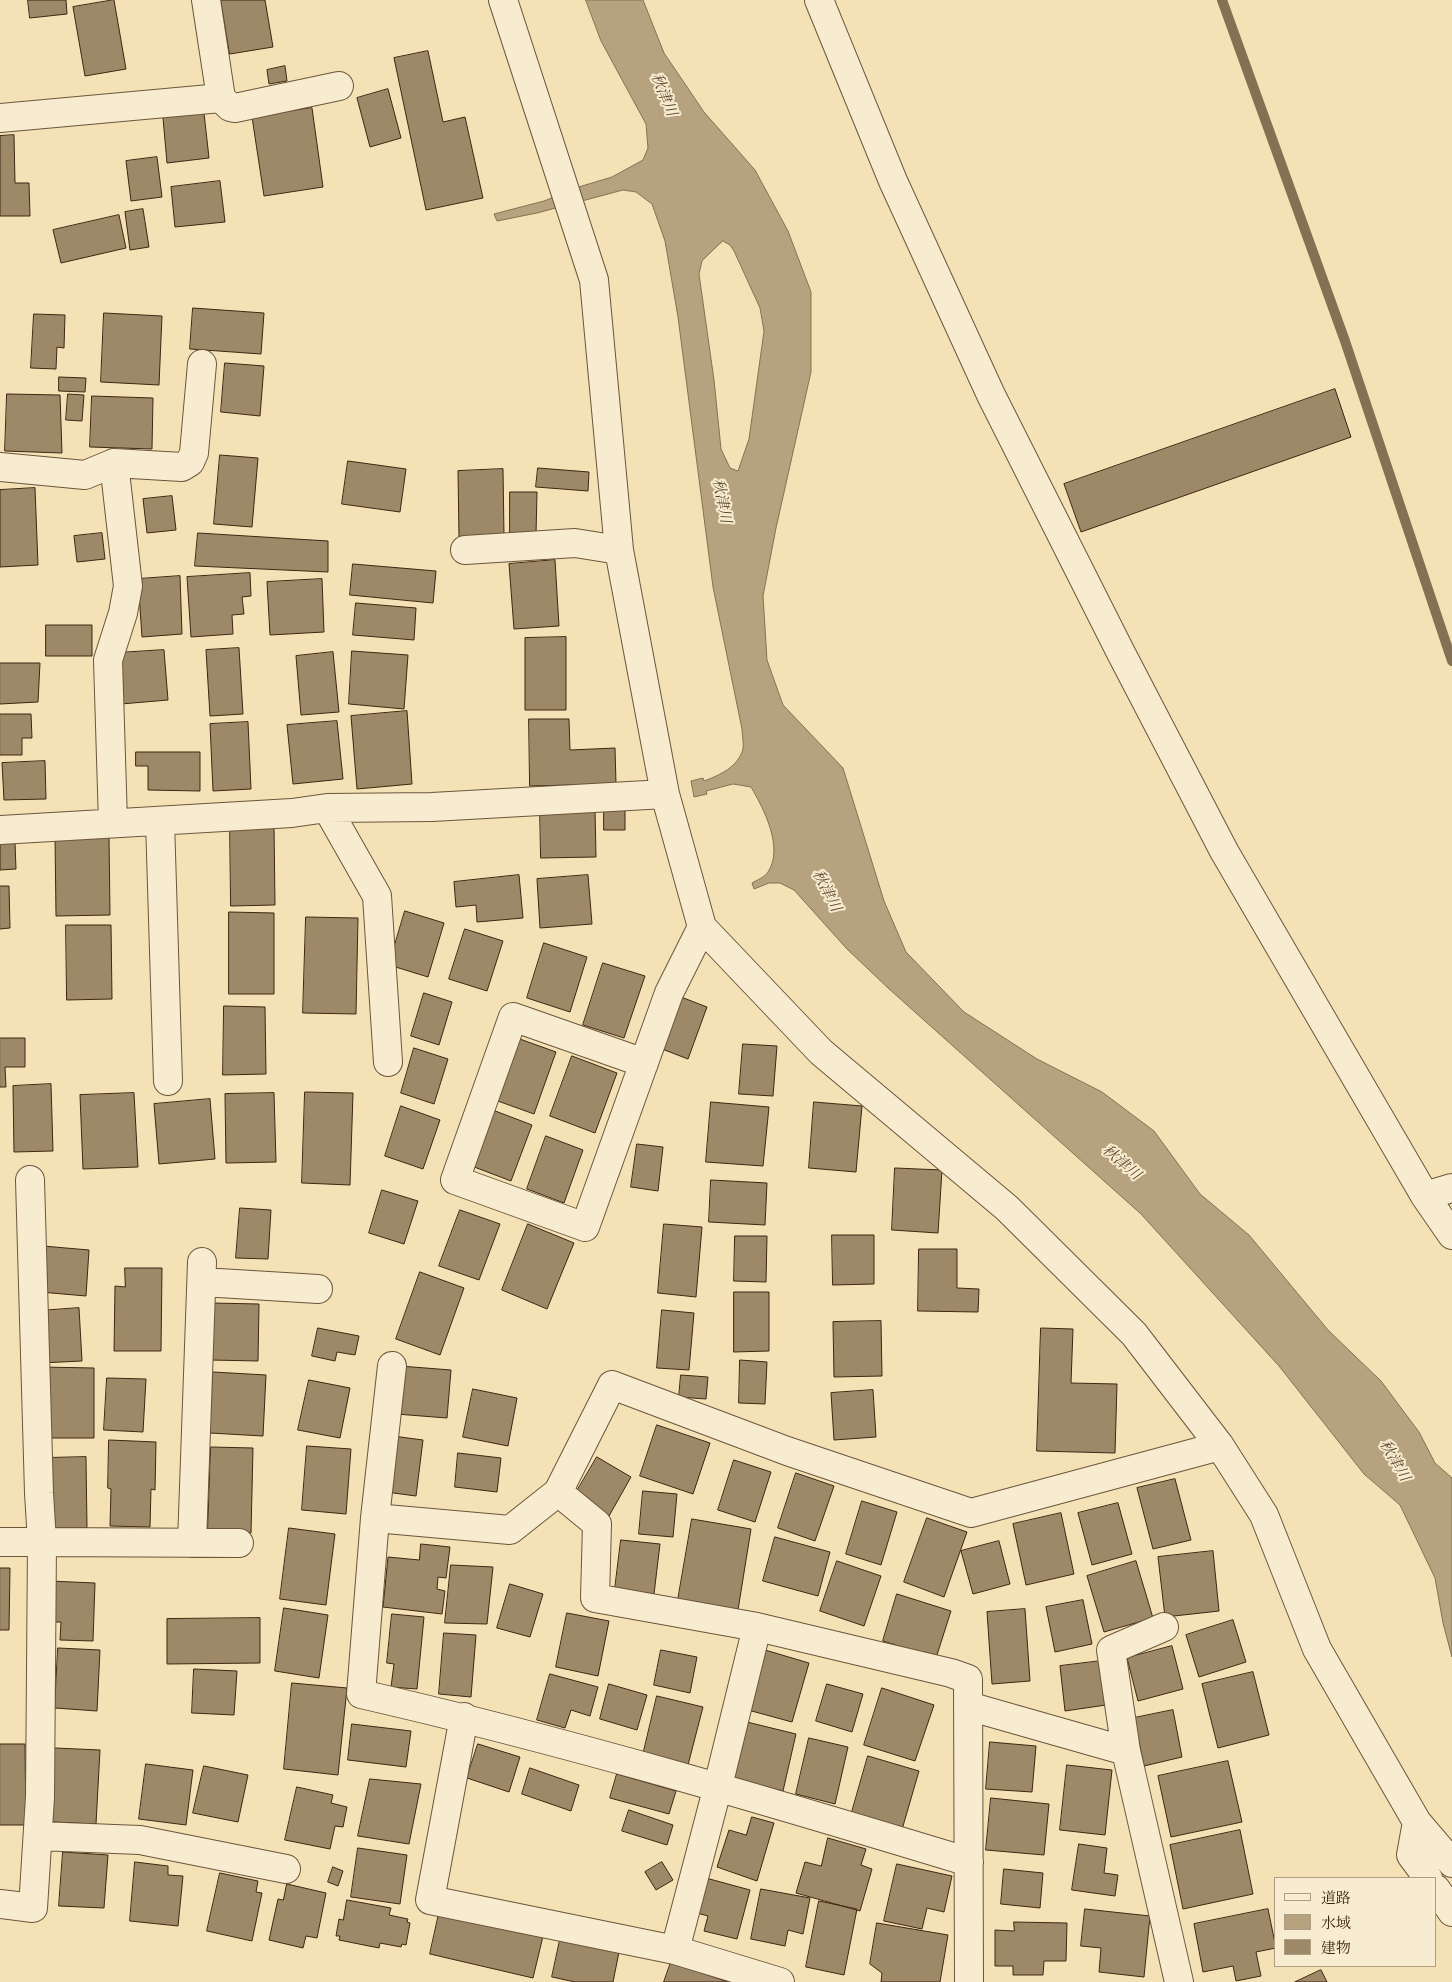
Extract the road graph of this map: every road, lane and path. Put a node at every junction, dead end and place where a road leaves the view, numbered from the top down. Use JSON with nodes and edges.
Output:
{"nodes":[{"id":1,"x":206,"y":0,"type":"edge"},
{"id":2,"x":503,"y":0,"type":"edge"},
{"id":3,"x":819,"y":0,"type":"edge"},
{"id":4,"x":339,"y":86,"type":"dead end"},
{"id":5,"x":221,"y":98,"type":"junction"},
{"id":6,"x":0,"y":118,"type":"edge"},
{"id":7,"x":202,"y":364,"type":"dead end"},
{"id":8,"x":114,"y":463,"type":"junction"},
{"id":9,"x":0,"y":467,"type":"edge"},
{"id":10,"x":466,"y":550,"type":"dead end"},
{"id":11,"x":619,"y":550,"type":"junction"},
{"id":12,"x":665,"y":794,"type":"junction"},
{"id":13,"x":327,"y":808,"type":"junction"},
{"id":14,"x":160,"y":821,"type":"junction"},
{"id":15,"x":113,"y":824,"type":"junction"},
{"id":16,"x":0,"y":830,"type":"edge"},
{"id":17,"x":702,"y":927,"type":"junction"},
{"id":18,"x":388,"y":1062,"type":"dead end"},
{"id":19,"x":644,"y":1063,"type":"junction"},
{"id":20,"x":168,"y":1081,"type":"dead end"},
{"id":21,"x":30,"y":1180,"type":"dead end"},
{"id":22,"x":1452,"y":1188,"type":"edge"},
{"id":23,"x":1426,"y":1196,"type":"junction"},
{"id":24,"x":1452,"y":1235,"type":"edge"},
{"id":25,"x":318,"y":1289,"type":"dead end"},
{"id":26,"x":392,"y":1366,"type":"dead end"},
{"id":27,"x":1220,"y":1446,"type":"junction"},
{"id":28,"x":558,"y":1492,"type":"junction"},
{"id":29,"x":375,"y":1518,"type":"junction"},
{"id":30,"x":0,"y":1542,"type":"edge"},
{"id":31,"x":42,"y":1542,"type":"junction"},
{"id":32,"x":192,"y":1542,"type":"junction"},
{"id":33,"x":239,"y":1543,"type":"dead end"},
{"id":34,"x":756,"y":1627,"type":"junction"},
{"id":35,"x":1164,"y":1627,"type":"dead end"},
{"id":36,"x":968,"y":1706,"type":"junction"},
{"id":37,"x":464,"y":1717,"type":"junction"},
{"id":38,"x":1126,"y":1751,"type":"junction"},
{"id":39,"x":718,"y":1786,"type":"junction"},
{"id":40,"x":1417,"y":1822,"type":"junction"},
{"id":41,"x":38,"y":1836,"type":"junction"},
{"id":42,"x":969,"y":1862,"type":"junction"},
{"id":43,"x":1452,"y":1863,"type":"edge"},
{"id":44,"x":286,"y":1868,"type":"dead end"},
{"id":45,"x":1427,"y":1877,"type":"edge"},
{"id":46,"x":1437,"y":1890,"type":"edge"},
{"id":47,"x":0,"y":1904,"type":"edge"},
{"id":48,"x":1452,"y":1912,"type":"edge"},
{"id":49,"x":675,"y":1950,"type":"junction"},
{"id":50,"x":780,"y":1982,"type":"edge"},
{"id":51,"x":970,"y":1982,"type":"edge"},
{"id":52,"x":1179,"y":1982,"type":"edge"}],
"edges":[{"from":1,"to":5,"type":"street"},
{"from":2,"to":11,"type":"street"},
{"from":3,"to":23,"type":"street"},
{"from":4,"to":5,"type":"street"},
{"from":5,"to":6,"type":"street"},
{"from":7,"to":8,"type":"street"},
{"from":8,"to":9,"type":"street"},
{"from":8,"to":15,"type":"street"},
{"from":10,"to":11,"type":"street"},
{"from":11,"to":12,"type":"street"},
{"from":12,"to":13,"type":"street"},
{"from":12,"to":17,"type":"street"},
{"from":13,"to":14,"type":"street"},
{"from":13,"to":18,"type":"street"},
{"from":14,"to":15,"type":"street"},
{"from":14,"to":20,"type":"street"},
{"from":15,"to":16,"type":"street"},
{"from":17,"to":19,"type":"street"},
{"from":17,"to":27,"type":"street"},
{"from":19,"to":19,"type":"street"},
{"from":21,"to":31,"type":"street"},
{"from":22,"to":23,"type":"street"},
{"from":23,"to":24,"type":"street"},
{"from":25,"to":32,"type":"street"},
{"from":26,"to":29,"type":"street"},
{"from":27,"to":28,"type":"street"},
{"from":27,"to":40,"type":"street"},
{"from":28,"to":29,"type":"street"},
{"from":28,"to":34,"type":"street"},
{"from":29,"to":37,"type":"street"},
{"from":30,"to":31,"type":"street"},
{"from":31,"to":32,"type":"street"},
{"from":31,"to":41,"type":"street"},
{"from":32,"to":33,"type":"street"},
{"from":34,"to":36,"type":"street"},
{"from":34,"to":39,"type":"street"},
{"from":35,"to":38,"type":"street"},
{"from":36,"to":38,"type":"street"},
{"from":36,"to":42,"type":"street"},
{"from":37,"to":39,"type":"street"},
{"from":37,"to":49,"type":"street"},
{"from":38,"to":52,"type":"street"},
{"from":39,"to":42,"type":"street"},
{"from":39,"to":49,"type":"street"},
{"from":40,"to":43,"type":"street"},
{"from":40,"to":45,"type":"street"},
{"from":41,"to":44,"type":"street"},
{"from":41,"to":47,"type":"street"},
{"from":42,"to":51,"type":"street"},
{"from":46,"to":48,"type":"street"},
{"from":49,"to":50,"type":"street"}]}
